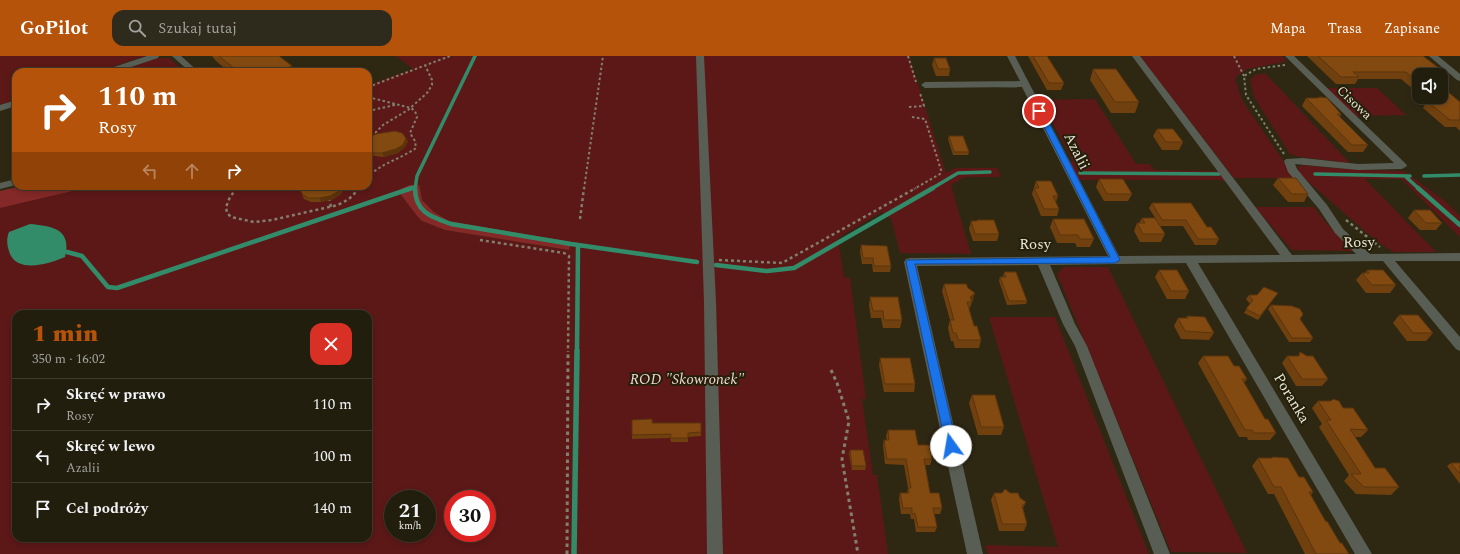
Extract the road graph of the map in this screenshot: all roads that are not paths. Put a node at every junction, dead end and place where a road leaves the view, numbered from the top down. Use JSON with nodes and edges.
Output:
{"nodes":[{"id":1,"x":155,"y":56,"type":"edge"},
{"id":2,"x":176,"y":56,"type":"edge"},
{"id":3,"x":700,"y":56,"type":"edge"},
{"id":4,"x":1011,"y":56,"type":"edge"},
{"id":5,"x":1136,"y":56,"type":"edge"},
{"id":6,"x":1433,"y":56,"type":"edge"},
{"id":7,"x":1291,"y":59,"type":"edge"},
{"id":8,"x":120,"y":68,"type":"edge"},
{"id":9,"x":190,"y":68,"type":"edge"},
{"id":10,"x":1460,"y":78,"type":"edge"},
{"id":11,"x":1025,"y":84,"type":"junction"},
{"id":12,"x":925,"y":85,"type":"dead end"},
{"id":13,"x":12,"y":104,"type":"edge"},
{"id":14,"x":0,"y":108,"type":"edge"},
{"id":15,"x":12,"y":183,"type":"edge"},
{"id":16,"x":0,"y":186,"type":"edge"},
{"id":17,"x":1460,"y":257,"type":"edge"},
{"id":18,"x":1366,"y":258,"type":"junction"},
{"id":19,"x":1390,"y":258,"type":"junction"},
{"id":20,"x":1289,"y":259,"type":"junction"},
{"id":21,"x":1042,"y":260,"type":"junction"},
{"id":22,"x":1115,"y":260,"type":"junction"},
{"id":23,"x":1190,"y":260,"type":"junction"},
{"id":24,"x":1460,"y":346,"type":"edge"},
{"id":25,"x":715,"y":554,"type":"edge"},
{"id":26,"x":976,"y":554,"type":"edge"},
{"id":27,"x":1162,"y":554,"type":"edge"},
{"id":28,"x":1364,"y":554,"type":"edge"}],
"edges":[{"from":1,"to":8,"type":"street"},
{"from":2,"to":9,"type":"street"},
{"from":3,"to":25,"type":"street"},
{"from":4,"to":11,"type":"street","name":"Azalii"},
{"from":5,"to":20,"type":"street"},
{"from":6,"to":10,"type":"street"},
{"from":7,"to":18,"type":"street","name":"Cisowa"},
{"from":11,"to":12,"type":"street"},
{"from":11,"to":22,"type":"street","name":"Azalii"},
{"from":13,"to":14,"type":"street"},
{"from":15,"to":16,"type":"street"},
{"from":17,"to":19,"type":"street","name":"Rosy"},
{"from":18,"to":19,"type":"street","name":"Rosy"},
{"from":18,"to":20,"type":"street","name":"Rosy"},
{"from":19,"to":24,"type":"street"},
{"from":20,"to":23,"type":"street","name":"Rosy"},
{"from":21,"to":22,"type":"street","name":"Rosy"},
{"from":21,"to":26,"type":"street","name":"Rosy"},
{"from":21,"to":27,"type":"street"},
{"from":22,"to":23,"type":"street","name":"Rosy"},
{"from":23,"to":28,"type":"street","name":"Poranka"}]}
